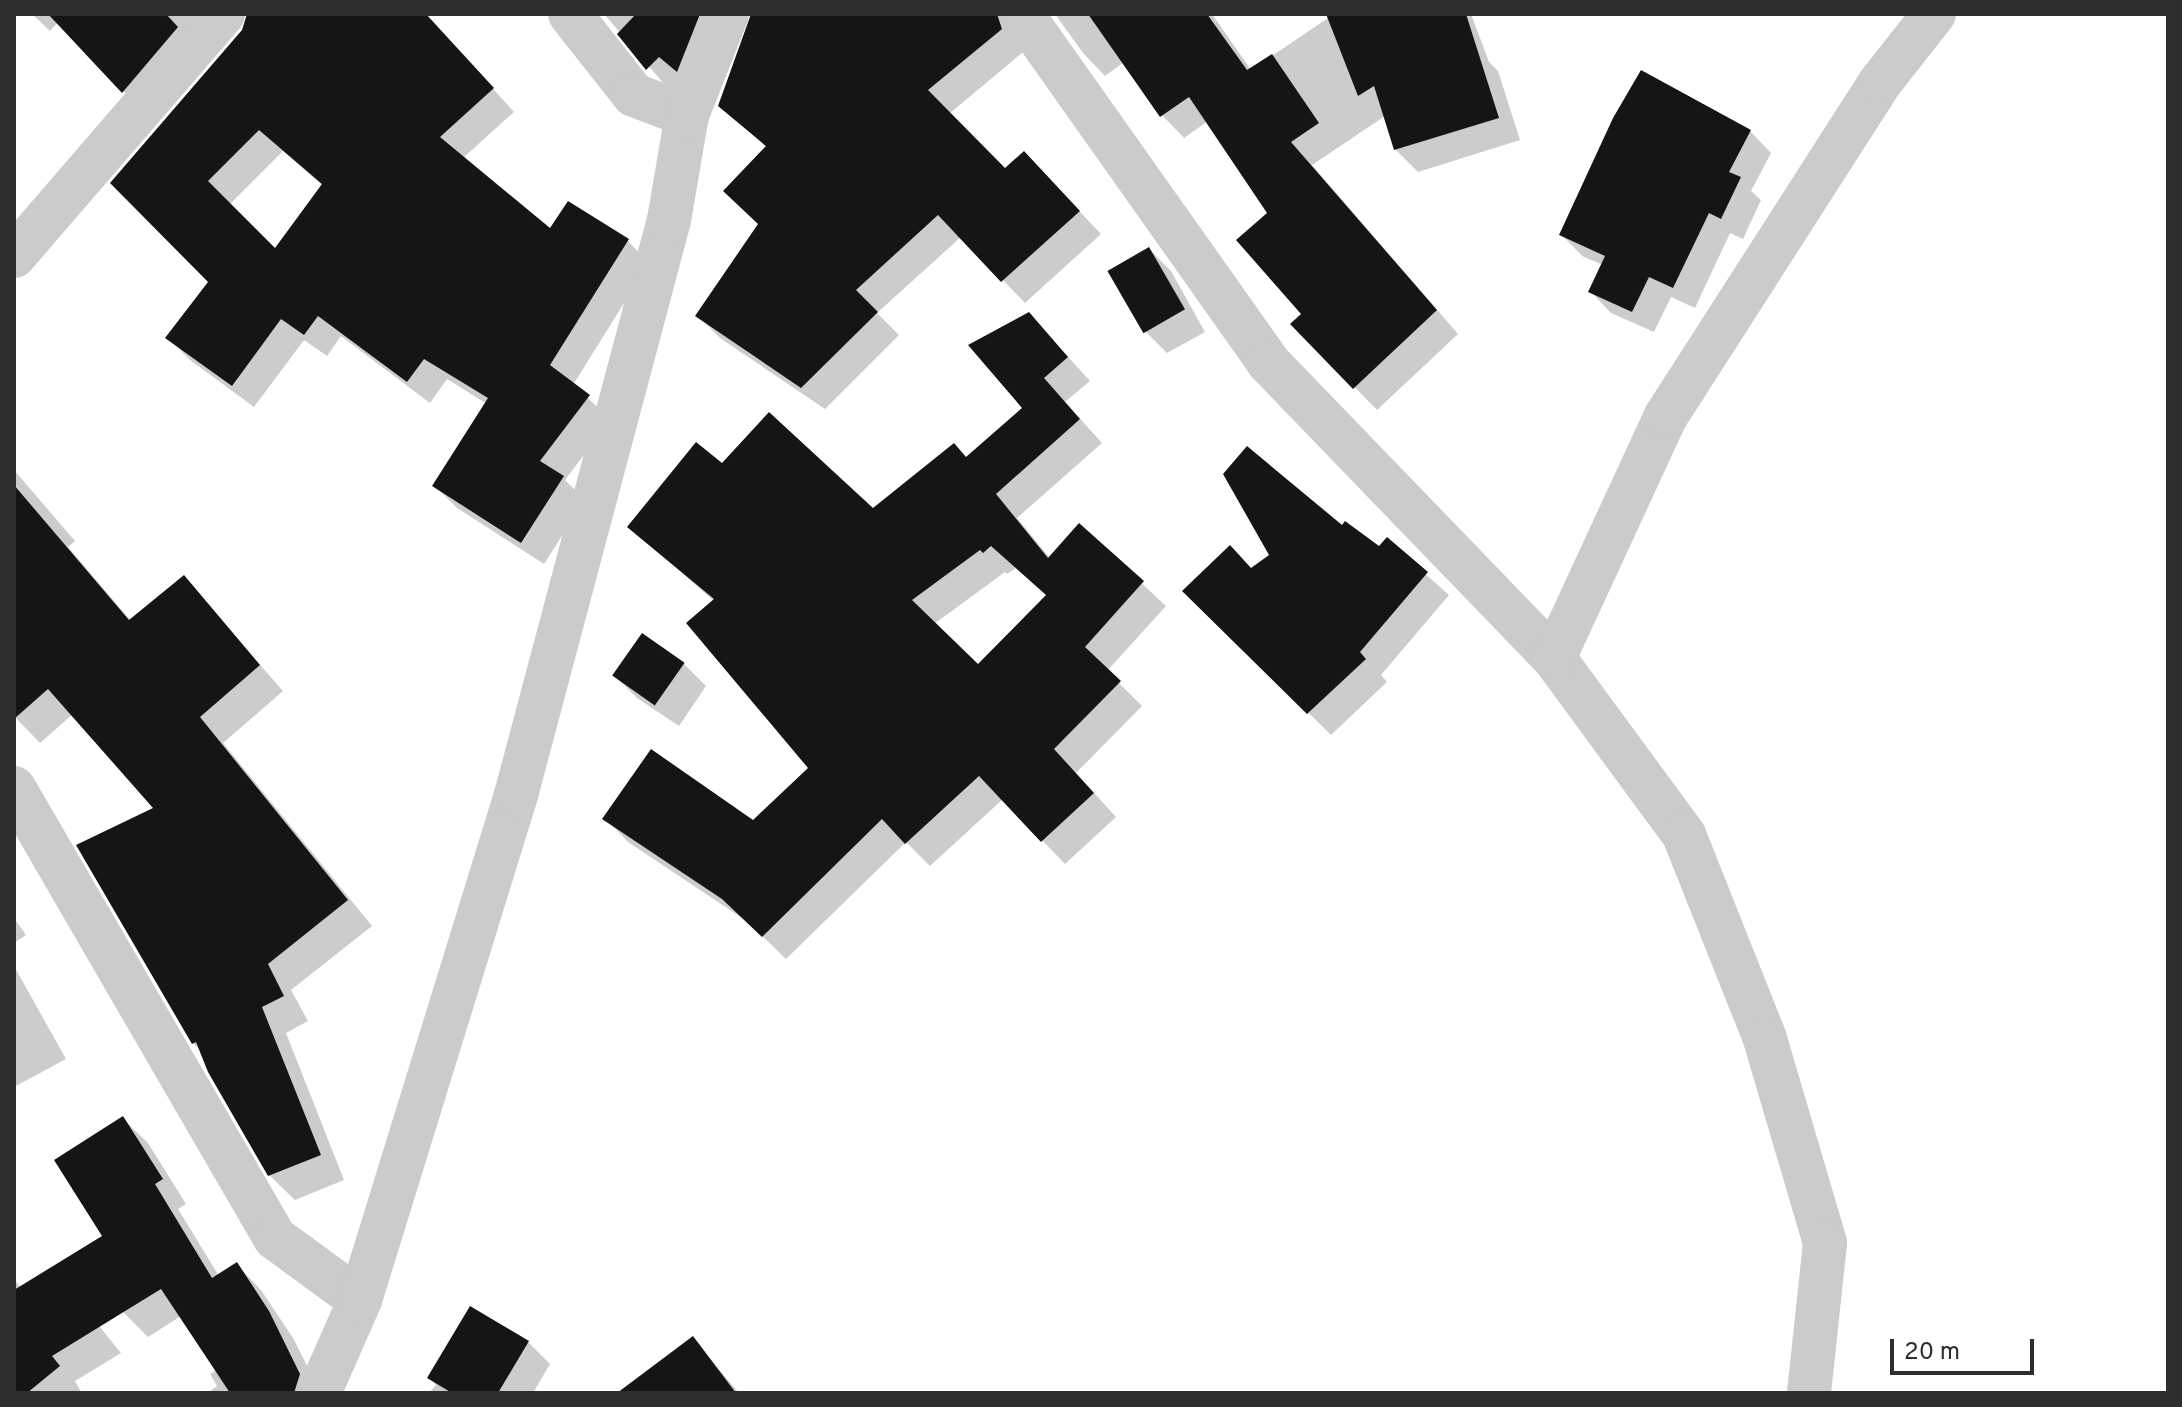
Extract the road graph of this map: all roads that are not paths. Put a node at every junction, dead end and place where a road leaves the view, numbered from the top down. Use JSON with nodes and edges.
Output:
{"nodes":[{"id":1,"x":223,"y":14,"type":"edge"},
{"id":2,"x":570,"y":14,"type":"edge"},
{"id":3,"x":727,"y":14,"type":"edge"},
{"id":4,"x":1022,"y":14,"type":"edge"},
{"id":5,"x":1934,"y":14,"type":"edge"},
{"id":6,"x":687,"y":115,"type":"junction"},
{"id":7,"x":14,"y":256,"type":"edge"},
{"id":8,"x":1554,"y":658,"type":"junction"},
{"id":9,"x":14,"y":788,"type":"edge"},
{"id":10,"x":360,"y":1300,"type":"junction"},
{"id":11,"x":319,"y":1393,"type":"edge"},
{"id":12,"x":1809,"y":1393,"type":"edge"}],
"edges":[{"from":1,"to":7,"type":"street"},
{"from":2,"to":6,"type":"street"},
{"from":3,"to":6,"type":"street"},
{"from":4,"to":8,"type":"street"},
{"from":5,"to":8,"type":"street"},
{"from":6,"to":10,"type":"street"},
{"from":8,"to":12,"type":"street"},
{"from":9,"to":10,"type":"street"},
{"from":10,"to":11,"type":"street"}]}
